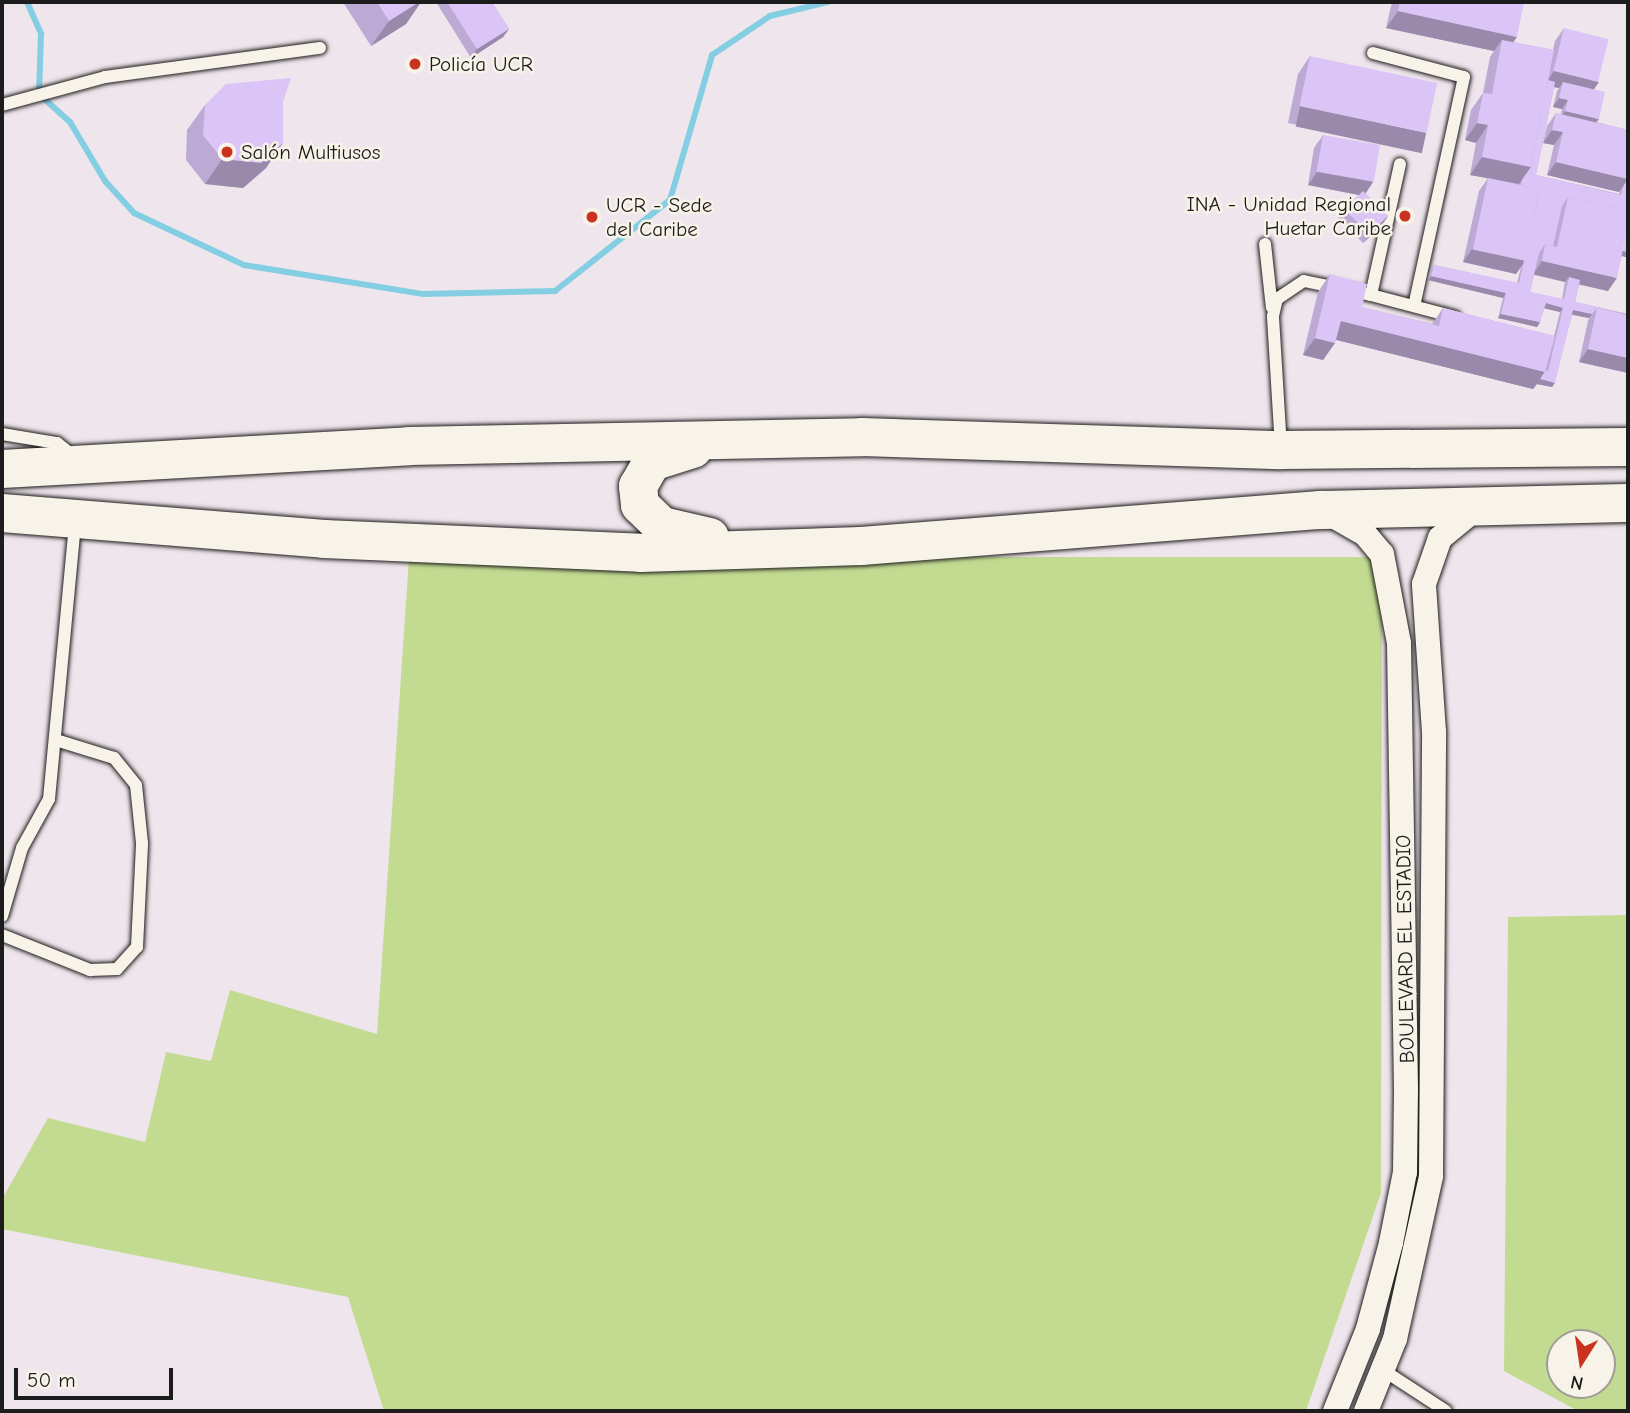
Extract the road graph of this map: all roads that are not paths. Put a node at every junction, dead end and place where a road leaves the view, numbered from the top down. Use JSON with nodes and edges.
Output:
{"nodes":[{"id":1,"x":320,"y":48,"type":"dead end"},
{"id":2,"x":1373,"y":53,"type":"dead end"},
{"id":3,"x":2,"y":105,"type":"edge"},
{"id":4,"x":1400,"y":164,"type":"dead end"},
{"id":5,"x":1265,"y":244,"type":"dead end"},
{"id":6,"x":1371,"y":295,"type":"junction"},
{"id":7,"x":1414,"y":306,"type":"junction"},
{"id":8,"x":1273,"y":316,"type":"junction"},
{"id":9,"x":1476,"y":323,"type":"edge"},
{"id":10,"x":2,"y":434,"type":"edge"},
{"id":11,"x":862,"y":437,"type":"junction"},
{"id":12,"x":1628,"y":447,"type":"edge"},
{"id":13,"x":1281,"y":450,"type":"junction"},
{"id":14,"x":89,"y":468,"type":"junction"},
{"id":15,"x":2,"y":469,"type":"edge"},
{"id":16,"x":1628,"y":503,"type":"edge"},
{"id":17,"x":1479,"y":506,"type":"junction"},
{"id":18,"x":1321,"y":510,"type":"junction"},
{"id":19,"x":2,"y":513,"type":"edge"},
{"id":20,"x":75,"y":518,"type":"junction"},
{"id":21,"x":861,"y":546,"type":"junction"},
{"id":22,"x":56,"y":740,"type":"junction"},
{"id":23,"x":2,"y":916,"type":"edge"},
{"id":24,"x":2,"y":935,"type":"edge"},
{"id":25,"x":1383,"y":1370,"type":"junction"},
{"id":26,"x":1335,"y":1411,"type":"edge"},
{"id":27,"x":1366,"y":1411,"type":"edge"},
{"id":28,"x":1446,"y":1411,"type":"edge"}],
"edges":[{"from":1,"to":3,"type":"lane"},
{"from":2,"to":7,"type":"lane"},
{"from":4,"to":6,"type":"lane"},
{"from":5,"to":8,"type":"lane"},
{"from":6,"to":7,"type":"lane"},
{"from":6,"to":8,"type":"lane"},
{"from":7,"to":9,"type":"lane"},
{"from":8,"to":13,"type":"lane"},
{"from":10,"to":14,"type":"lane"},
{"from":11,"to":13,"type":"highway"},
{"from":11,"to":14,"type":"highway"},
{"from":11,"to":21,"type":"highway"},
{"from":12,"to":13,"type":"highway"},
{"from":14,"to":15,"type":"highway"},
{"from":16,"to":17,"type":"highway"},
{"from":17,"to":18,"type":"highway"},
{"from":17,"to":25,"type":"street","name":"BOULEVARD EL ESTADIO"},
{"from":18,"to":21,"type":"highway"},
{"from":18,"to":26,"type":"street","name":"BOULEVARD EL ESTADIO"},
{"from":19,"to":20,"type":"highway"},
{"from":20,"to":21,"type":"highway"},
{"from":20,"to":22,"type":"lane"},
{"from":22,"to":23,"type":"lane"},
{"from":22,"to":24,"type":"lane"},
{"from":25,"to":27,"type":"street","name":"BOULEVARD EL ESTADIO"},
{"from":25,"to":28,"type":"lane"}]}
